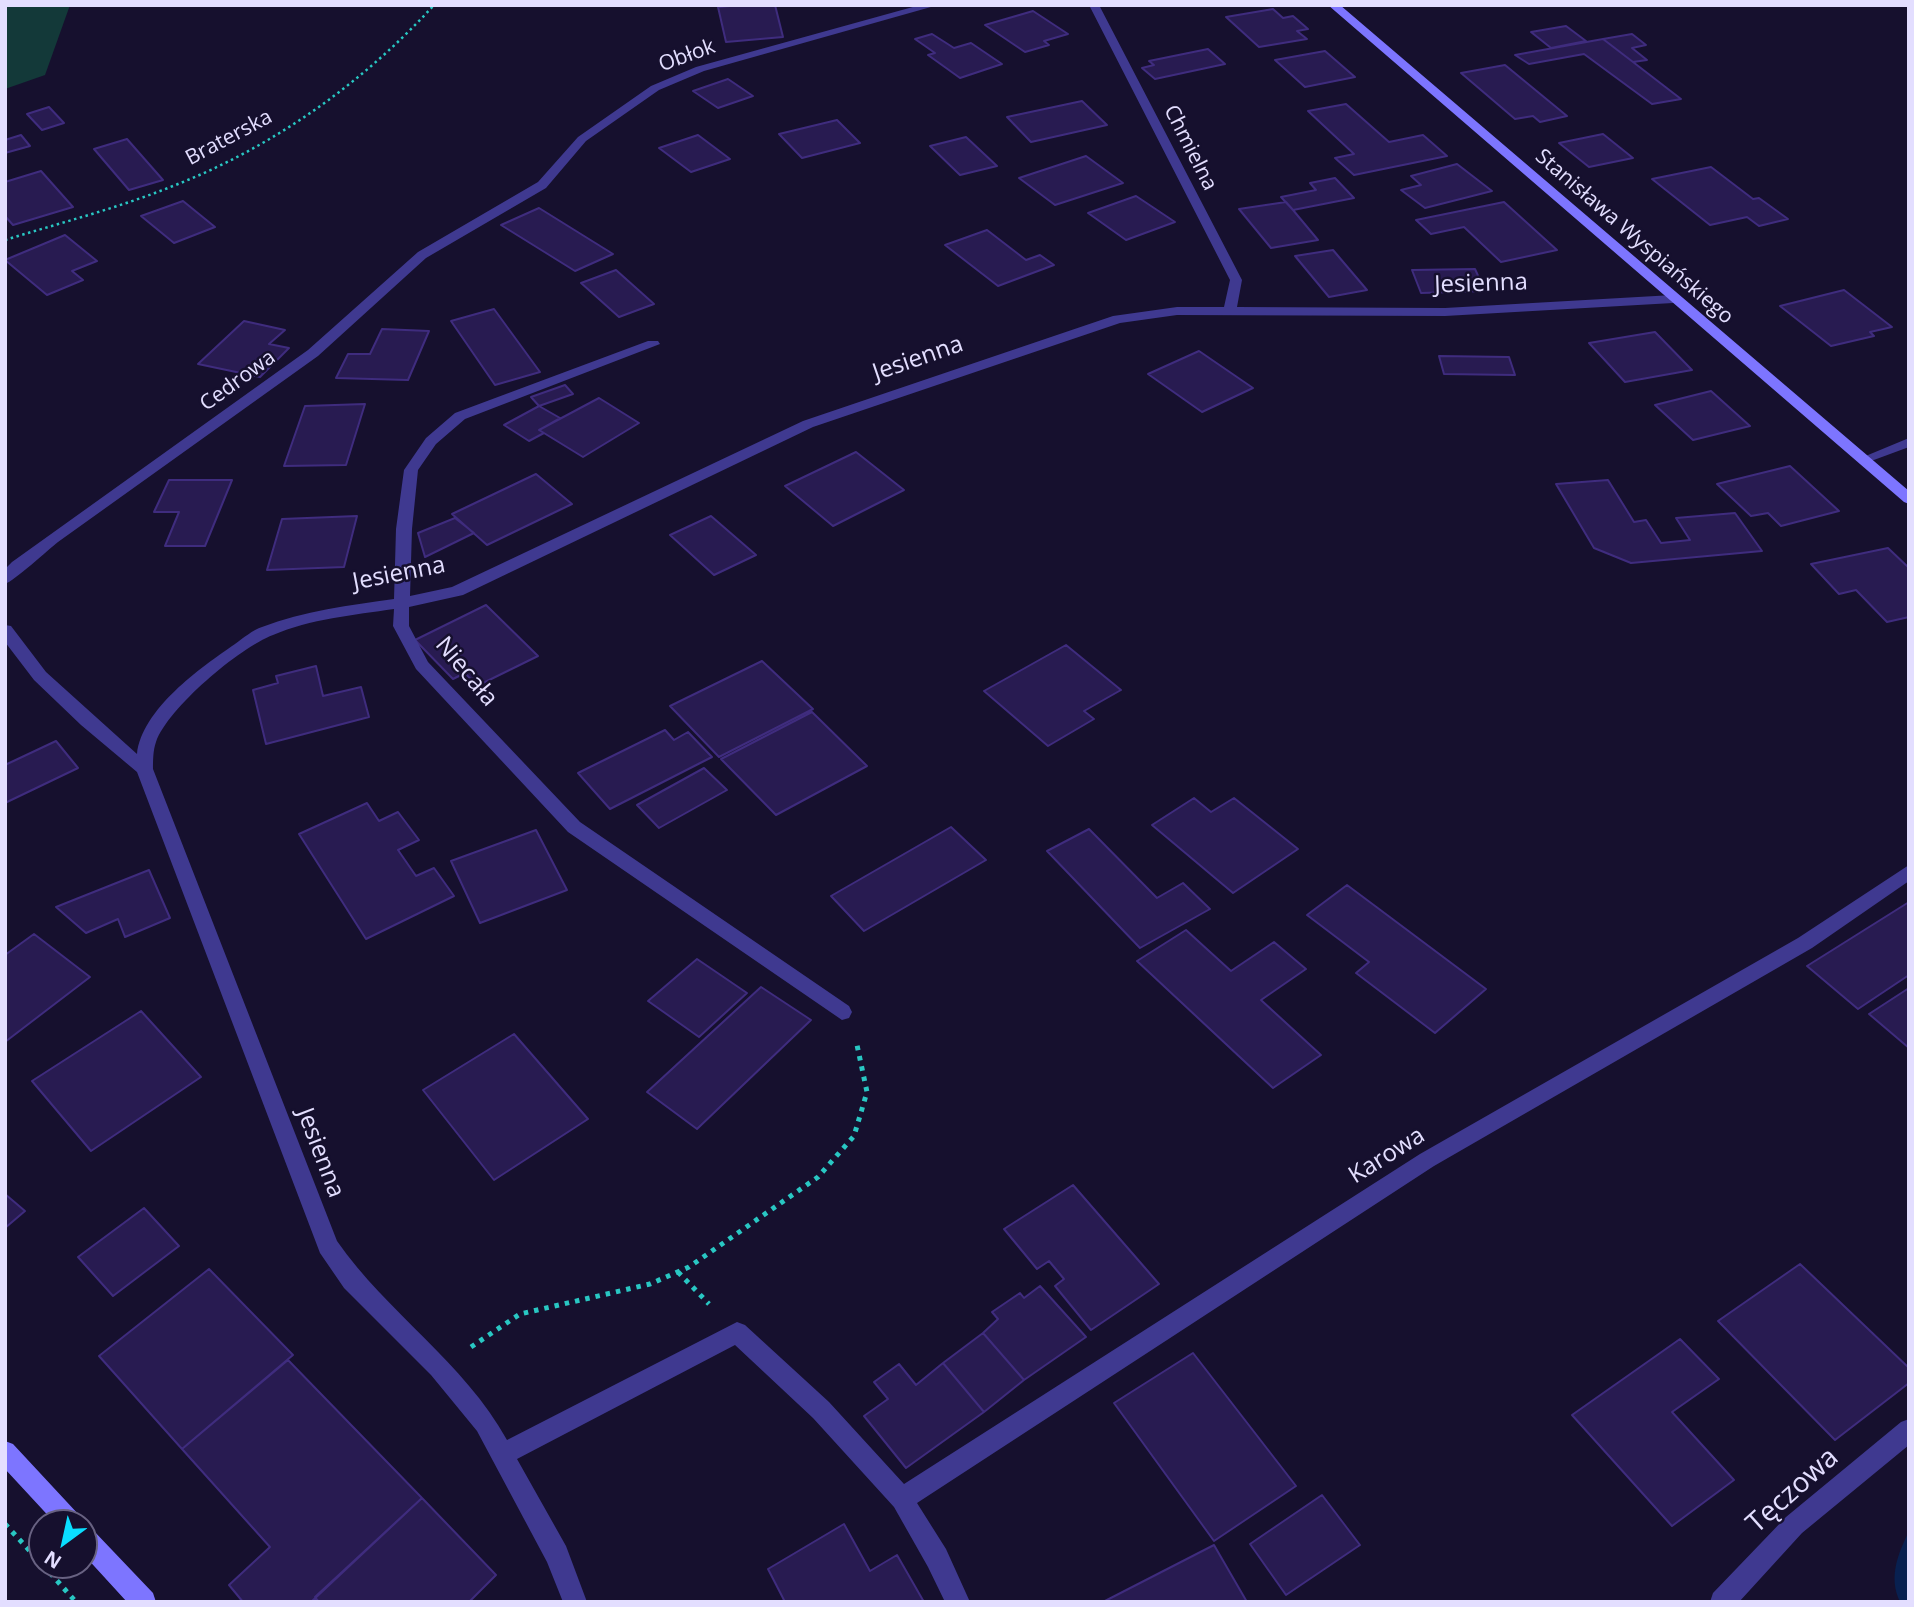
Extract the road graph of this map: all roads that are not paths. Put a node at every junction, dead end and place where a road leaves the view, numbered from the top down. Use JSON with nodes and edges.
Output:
{"nodes":[{"id":1,"x":933,"y":5,"type":"edge"},
{"id":2,"x":1094,"y":5,"type":"edge"},
{"id":3,"x":1333,"y":5,"type":"edge"},
{"id":4,"x":492,"y":215,"type":"joint"},
{"id":5,"x":1672,"y":299,"type":"junction"},
{"id":6,"x":1230,"y":311,"type":"junction"},
{"id":7,"x":653,"y":344,"type":"dead end"},
{"id":8,"x":1909,"y":442,"type":"edge"},
{"id":9,"x":1863,"y":460,"type":"junction"},
{"id":10,"x":1909,"y":499,"type":"edge"},
{"id":11,"x":5,"y":579,"type":"edge"},
{"id":12,"x":400,"y":603,"type":"junction"},
{"id":13,"x":5,"y":630,"type":"edge"},
{"id":14,"x":144,"y":769,"type":"junction"},
{"id":15,"x":1909,"y":872,"type":"edge"},
{"id":16,"x":842,"y":1012,"type":"road end"},
{"id":17,"x":1909,"y":1430,"type":"edge"},
{"id":18,"x":5,"y":1452,"type":"edge"},
{"id":19,"x":501,"y":1455,"type":"junction"},
{"id":20,"x":902,"y":1499,"type":"junction"},
{"id":21,"x":58,"y":1509,"type":"edge"},
{"id":22,"x":98,"y":1552,"type":"edge"},
{"id":23,"x":144,"y":1602,"type":"edge"},
{"id":24,"x":575,"y":1602,"type":"edge"},
{"id":25,"x":958,"y":1602,"type":"edge"},
{"id":26,"x":1722,"y":1602,"type":"edge"}],
"edges":[{"from":1,"to":4,"type":"street","name":"Obłok"},
{"from":2,"to":6,"type":"street","name":"Chmielna"},
{"from":3,"to":5,"type":"street","name":"Stanisława Wyspiańskiego"},
{"from":4,"to":11,"type":"street","name":"Cedrowa"},
{"from":5,"to":6,"type":"street","name":"Jesienna"},
{"from":5,"to":9,"type":"street","name":"Stanisława Wyspiańskiego"},
{"from":6,"to":12,"type":"street","name":"Jesienna"},
{"from":7,"to":12,"type":"street","name":"Niecała"},
{"from":8,"to":9,"type":"street"},
{"from":9,"to":10,"type":"street","name":"Stanisława Wyspiańskiego"},
{"from":12,"to":14,"type":"street","name":"Jesienna"},
{"from":12,"to":16,"type":"street","name":"Niecała"},
{"from":13,"to":14,"type":"street"},
{"from":14,"to":19,"type":"street","name":"Jesienna"},
{"from":15,"to":20,"type":"street","name":"Karowa"},
{"from":17,"to":26,"type":"street","name":"Tęczowa"},
{"from":18,"to":21,"type":"street"},
{"from":19,"to":20,"type":"street"},
{"from":19,"to":24,"type":"street","name":"Jesienna"},
{"from":20,"to":25,"type":"street"},
{"from":22,"to":23,"type":"street"}]}
